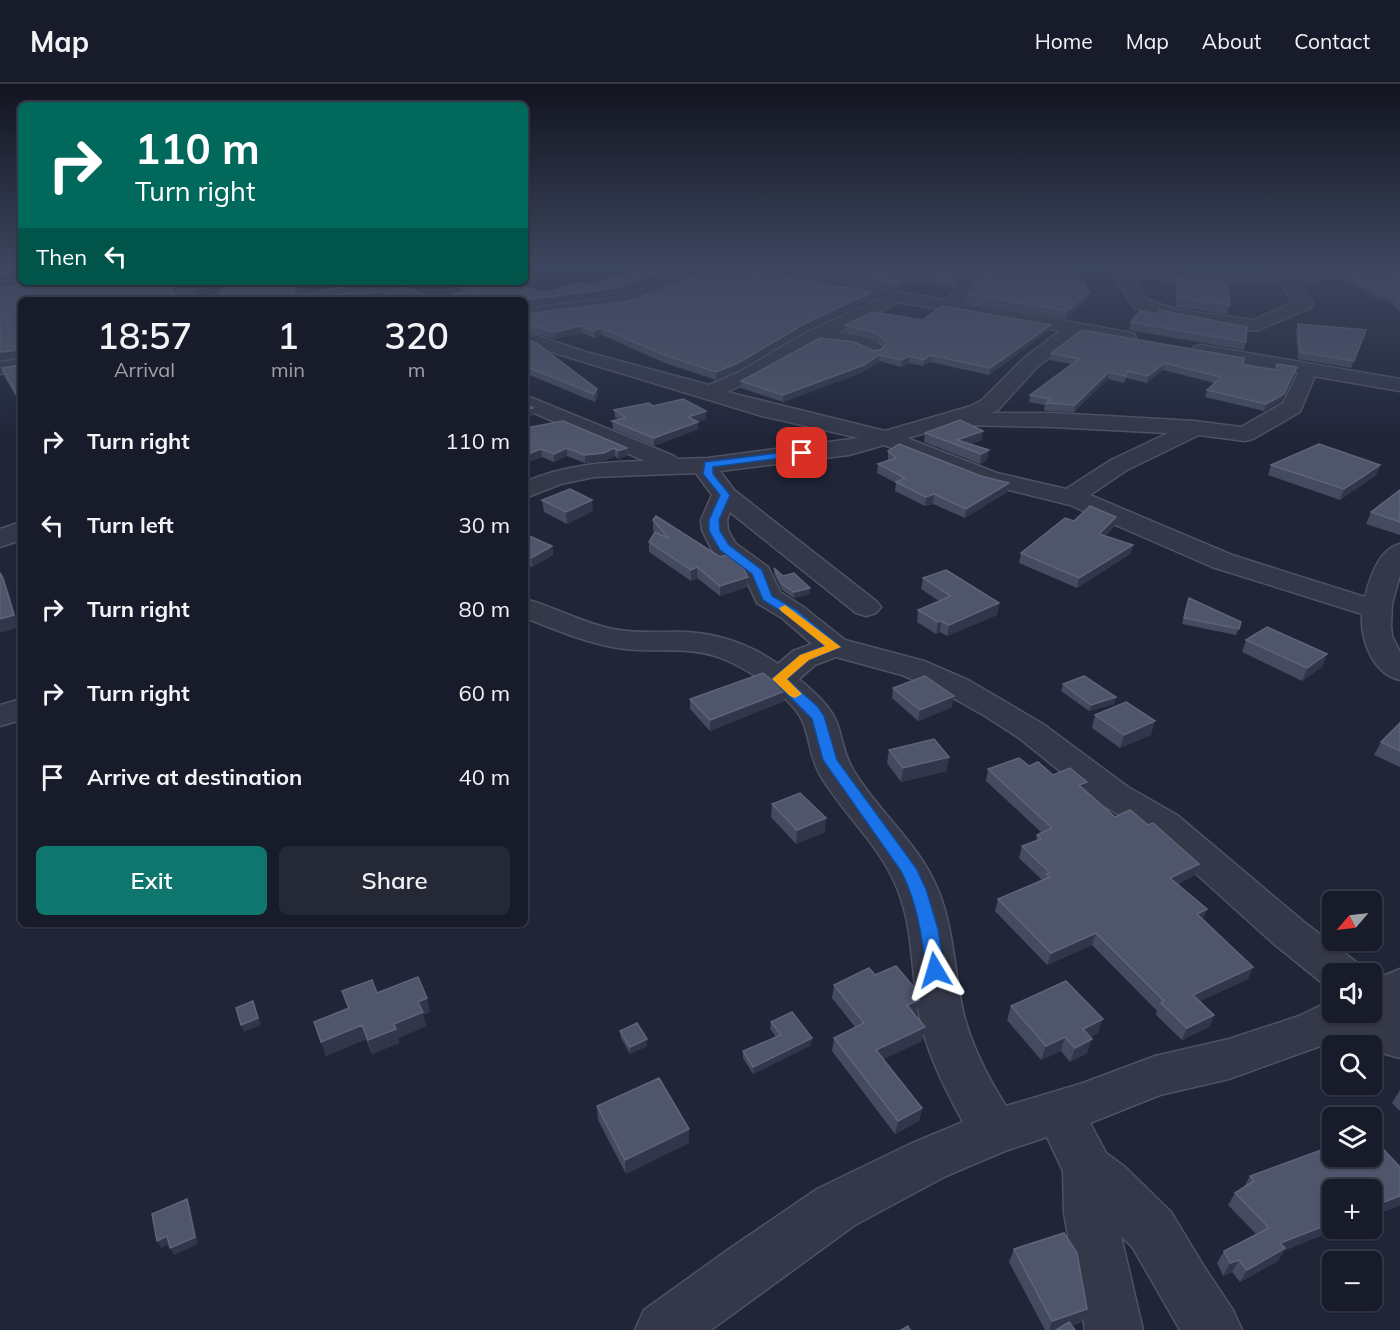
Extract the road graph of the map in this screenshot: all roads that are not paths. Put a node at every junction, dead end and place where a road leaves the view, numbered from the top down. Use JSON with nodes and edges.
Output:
{"nodes":[{"id":1,"x":837,"y":325,"type":"edge"},
{"id":2,"x":1054,"y":325,"type":"edge"},
{"id":3,"x":1075,"y":329,"type":"junction"},
{"id":4,"x":814,"y":336,"type":"junction"},
{"id":5,"x":528,"y":339,"type":"edge"},
{"id":6,"x":1143,"y":341,"type":"edge"},
{"id":7,"x":874,"y":349,"type":"edge"},
{"id":8,"x":1189,"y":349,"type":"edge"},
{"id":9,"x":18,"y":365,"type":"edge"},
{"id":10,"x":0,"y":368,"type":"edge"},
{"id":11,"x":1313,"y":376,"type":"junction"},
{"id":12,"x":1400,"y":385,"type":"edge"},
{"id":13,"x":708,"y":391,"type":"junction"},
{"id":14,"x":528,"y":402,"type":"edge"},
{"id":15,"x":944,"y":420,"type":"junction"},
{"id":16,"x":1195,"y":428,"type":"junction"},
{"id":17,"x":883,"y":437,"type":"junction"},
{"id":18,"x":708,"y":465,"type":"junction"},
{"id":19,"x":679,"y":466,"type":"junction"},
{"id":20,"x":528,"y":490,"type":"edge"},
{"id":21,"x":725,"y":495,"type":"junction"},
{"id":22,"x":1069,"y":498,"type":"junction"},
{"id":23,"x":18,"y":531,"type":"edge"},
{"id":24,"x":0,"y":539,"type":"edge"},
{"id":25,"x":1400,"y":552,"type":"edge"},
{"id":26,"x":866,"y":607,"type":"dead end"},
{"id":27,"x":528,"y":609,"type":"edge"},
{"id":28,"x":1378,"y":610,"type":"junction"},
{"id":29,"x":834,"y":647,"type":"junction"},
{"id":30,"x":1400,"y":670,"type":"edge"},
{"id":31,"x":779,"y":679,"type":"junction"},
{"id":32,"x":18,"y":710,"type":"edge"},
{"id":33,"x":0,"y":716,"type":"edge"},
{"id":34,"x":1323,"y":963,"type":"edge"},
{"id":35,"x":1382,"y":1019,"type":"edge"},
{"id":36,"x":1328,"y":1023,"type":"edge"},
{"id":37,"x":1400,"y":1039,"type":"edge"},
{"id":38,"x":1059,"y":1112,"type":"junction"},
{"id":39,"x":995,"y":1132,"type":"junction"},
{"id":40,"x":1088,"y":1170,"type":"junction"},
{"id":41,"x":664,"y":1330,"type":"edge"},
{"id":42,"x":1114,"y":1330,"type":"edge"},
{"id":43,"x":1213,"y":1330,"type":"edge"}],
"edges":[{"from":1,"to":4,"type":"street"},
{"from":2,"to":3,"type":"street"},
{"from":3,"to":6,"type":"street"},
{"from":3,"to":15,"type":"street"},
{"from":4,"to":7,"type":"street"},
{"from":4,"to":13,"type":"street"},
{"from":5,"to":13,"type":"street"},
{"from":8,"to":11,"type":"street"},
{"from":9,"to":10,"type":"street"},
{"from":11,"to":12,"type":"street"},
{"from":11,"to":16,"type":"street"},
{"from":13,"to":17,"type":"street"},
{"from":14,"to":19,"type":"street"},
{"from":15,"to":16,"type":"street"},
{"from":15,"to":17,"type":"street"},
{"from":16,"to":22,"type":"street"},
{"from":17,"to":18,"type":"street"},
{"from":17,"to":22,"type":"street"},
{"from":18,"to":19,"type":"street"},
{"from":18,"to":21,"type":"street"},
{"from":19,"to":20,"type":"street"},
{"from":21,"to":26,"type":"street"},
{"from":21,"to":29,"type":"street"},
{"from":22,"to":28,"type":"street"},
{"from":23,"to":24,"type":"street"},
{"from":25,"to":28,"type":"street"},
{"from":27,"to":31,"type":"street"},
{"from":28,"to":30,"type":"street"},
{"from":29,"to":31,"type":"street"},
{"from":29,"to":34,"type":"street"},
{"from":31,"to":39,"type":"street"},
{"from":32,"to":33,"type":"street"},
{"from":35,"to":37,"type":"street"},
{"from":36,"to":38,"type":"street"},
{"from":38,"to":39,"type":"street"},
{"from":38,"to":40,"type":"street"},
{"from":39,"to":41,"type":"street"},
{"from":40,"to":42,"type":"street"},
{"from":40,"to":43,"type":"street"}]}
